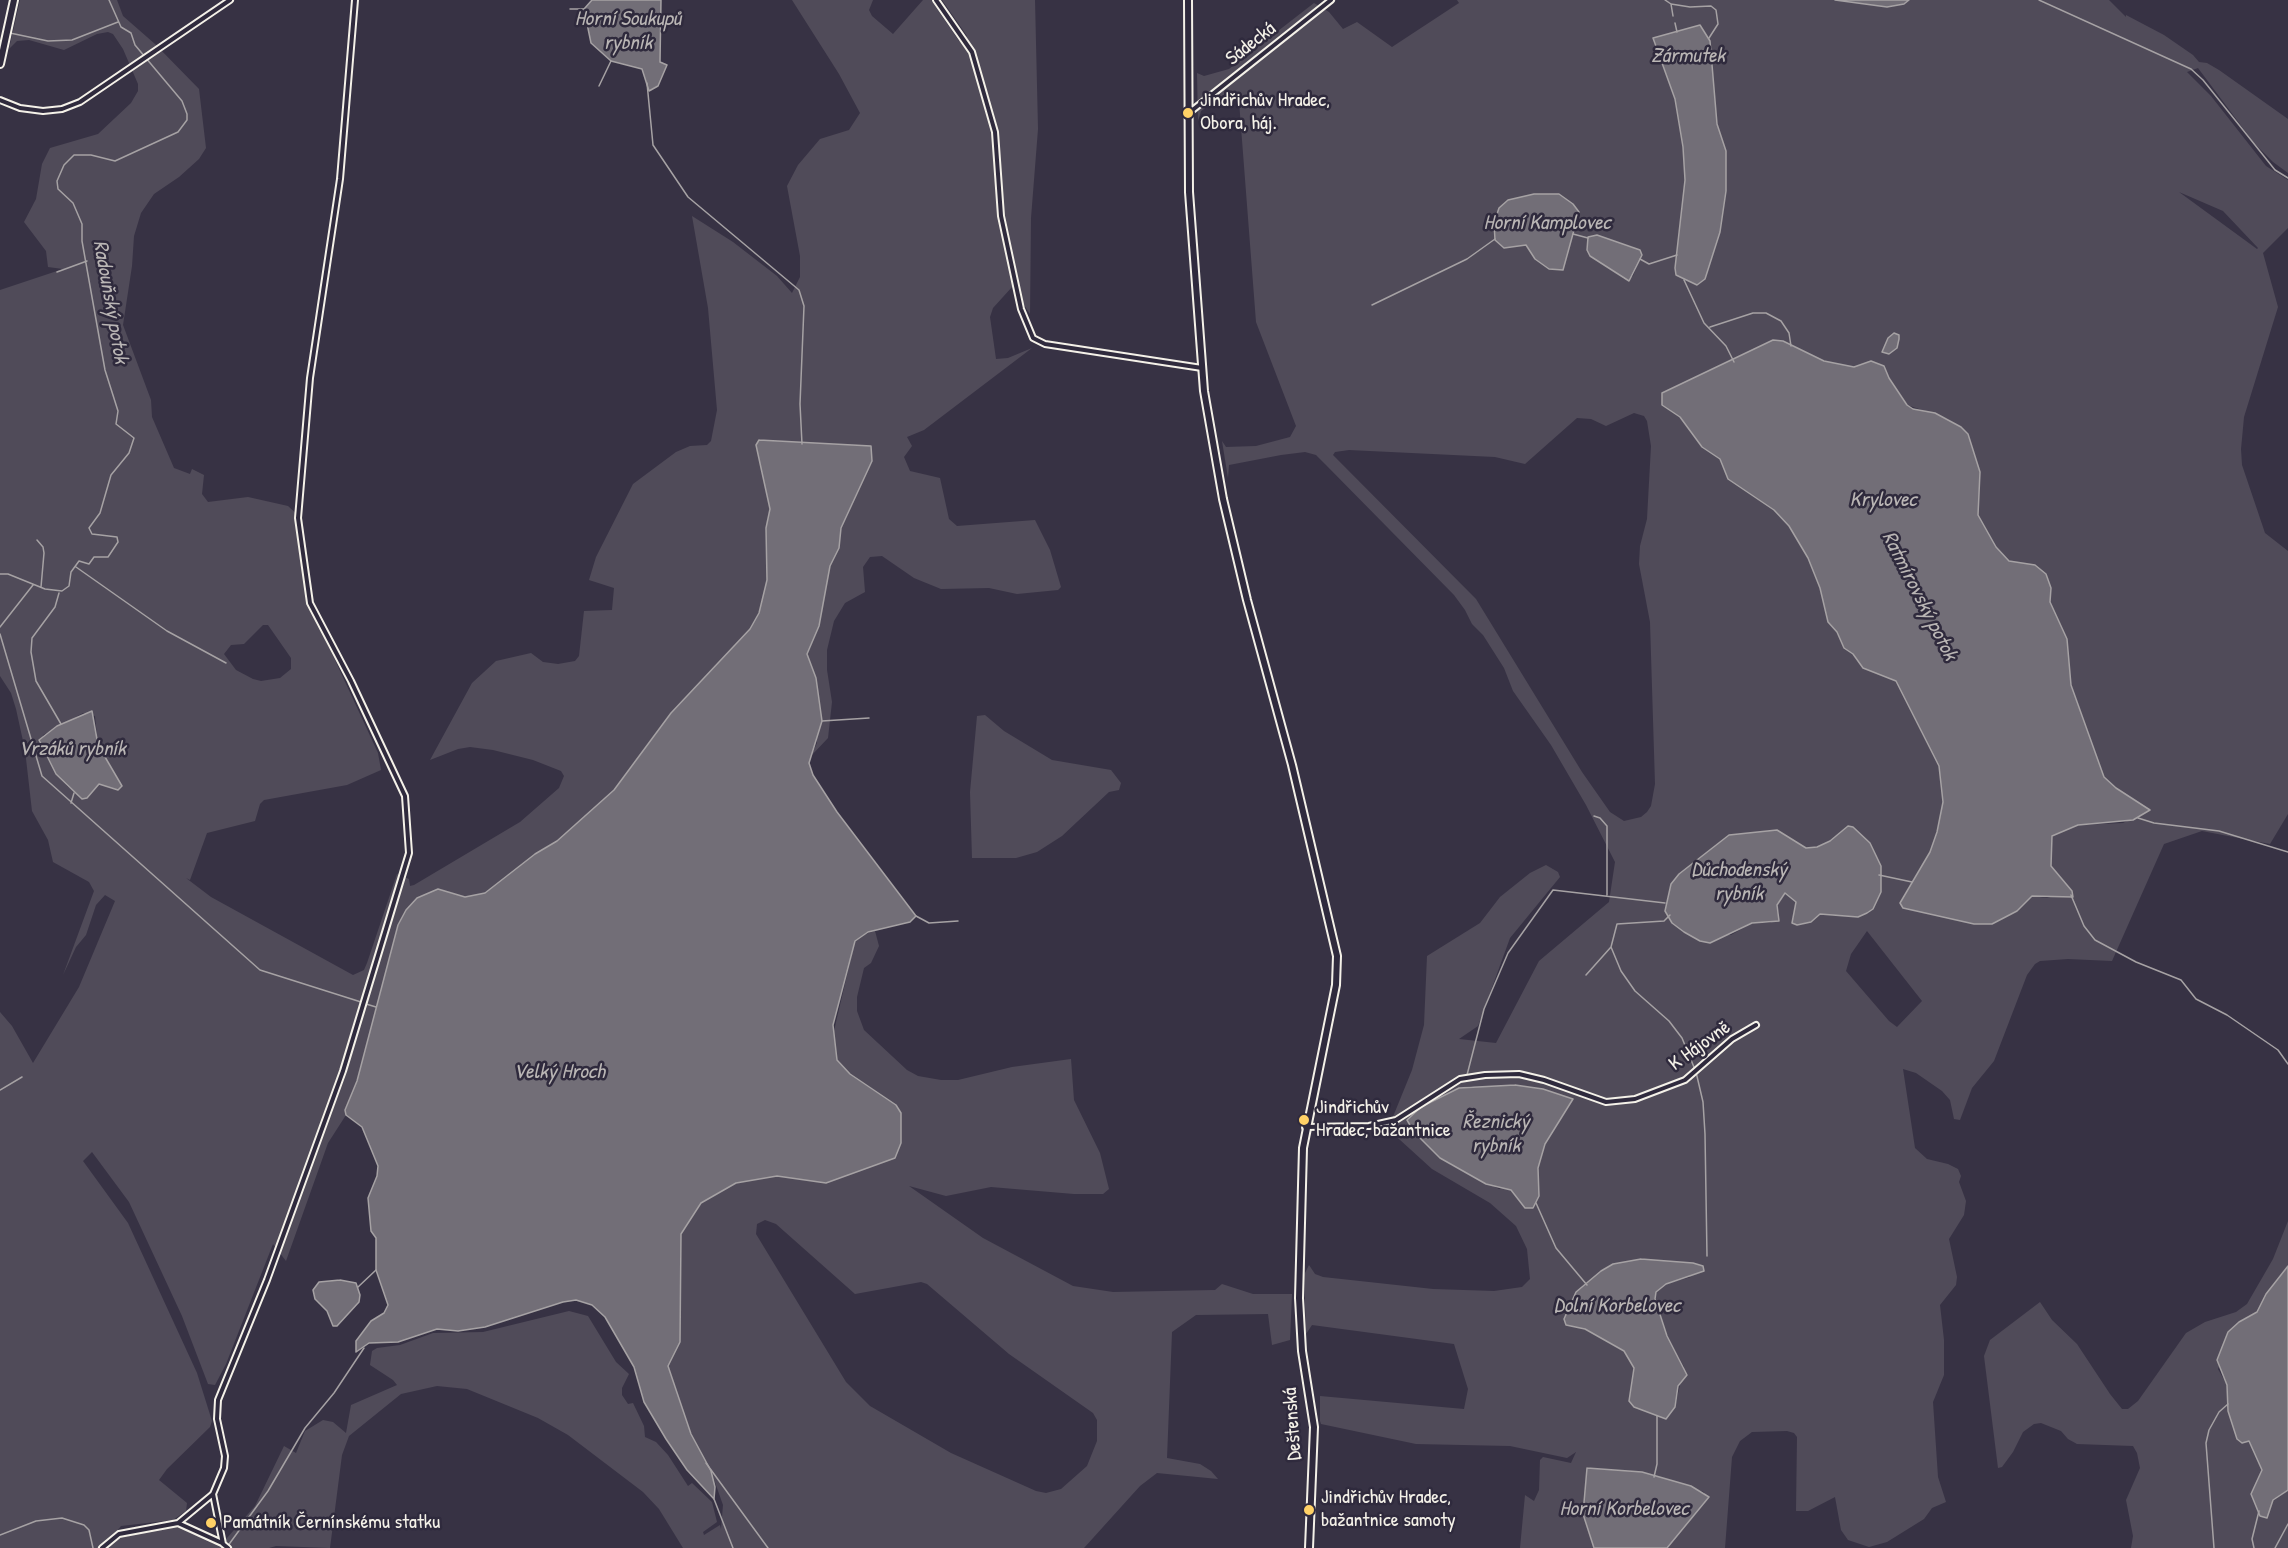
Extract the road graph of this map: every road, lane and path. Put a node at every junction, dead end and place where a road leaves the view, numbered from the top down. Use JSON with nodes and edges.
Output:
{"nodes":[{"id":1,"x":14,"y":0,"type":"edge"},
{"id":2,"x":230,"y":0,"type":"edge"},
{"id":3,"x":355,"y":0,"type":"edge"},
{"id":4,"x":936,"y":0,"type":"edge"},
{"id":5,"x":1188,"y":0,"type":"edge"},
{"id":6,"x":1331,"y":0,"type":"edge"},
{"id":7,"x":0,"y":64,"type":"edge"},
{"id":8,"x":0,"y":100,"type":"edge"},
{"id":9,"x":1190,"y":112,"type":"junction"},
{"id":10,"x":1202,"y":368,"type":"junction"},
{"id":11,"x":1756,"y":1025,"type":"dead end"},
{"id":12,"x":1305,"y":1127,"type":"junction"},
{"id":13,"x":213,"y":1494,"type":"junction"},
{"id":14,"x":178,"y":1523,"type":"junction"},
{"id":15,"x":223,"y":1544,"type":"junction"},
{"id":16,"x":102,"y":1548,"type":"edge"},
{"id":17,"x":228,"y":1548,"type":"edge"},
{"id":18,"x":1309,"y":1548,"type":"edge"}],
"edges":[{"from":1,"to":7,"type":"main road"},
{"from":2,"to":8,"type":"street"},
{"from":3,"to":13,"type":"street"},
{"from":4,"to":10,"type":"street"},
{"from":5,"to":9,"type":"main road","name":"Deštenská"},
{"from":6,"to":9,"type":"street","name":"Sádecká"},
{"from":9,"to":10,"type":"main road","name":"Deštenská"},
{"from":10,"to":12,"type":"main road","name":"Deštenská"},
{"from":11,"to":12,"type":"street","name":"K Hájovně"},
{"from":12,"to":18,"type":"main road","name":"Deštenská"},
{"from":13,"to":14,"type":"street"},
{"from":13,"to":15,"type":"street"},
{"from":14,"to":15,"type":"street"},
{"from":14,"to":16,"type":"street"},
{"from":15,"to":17,"type":"street"}]}
